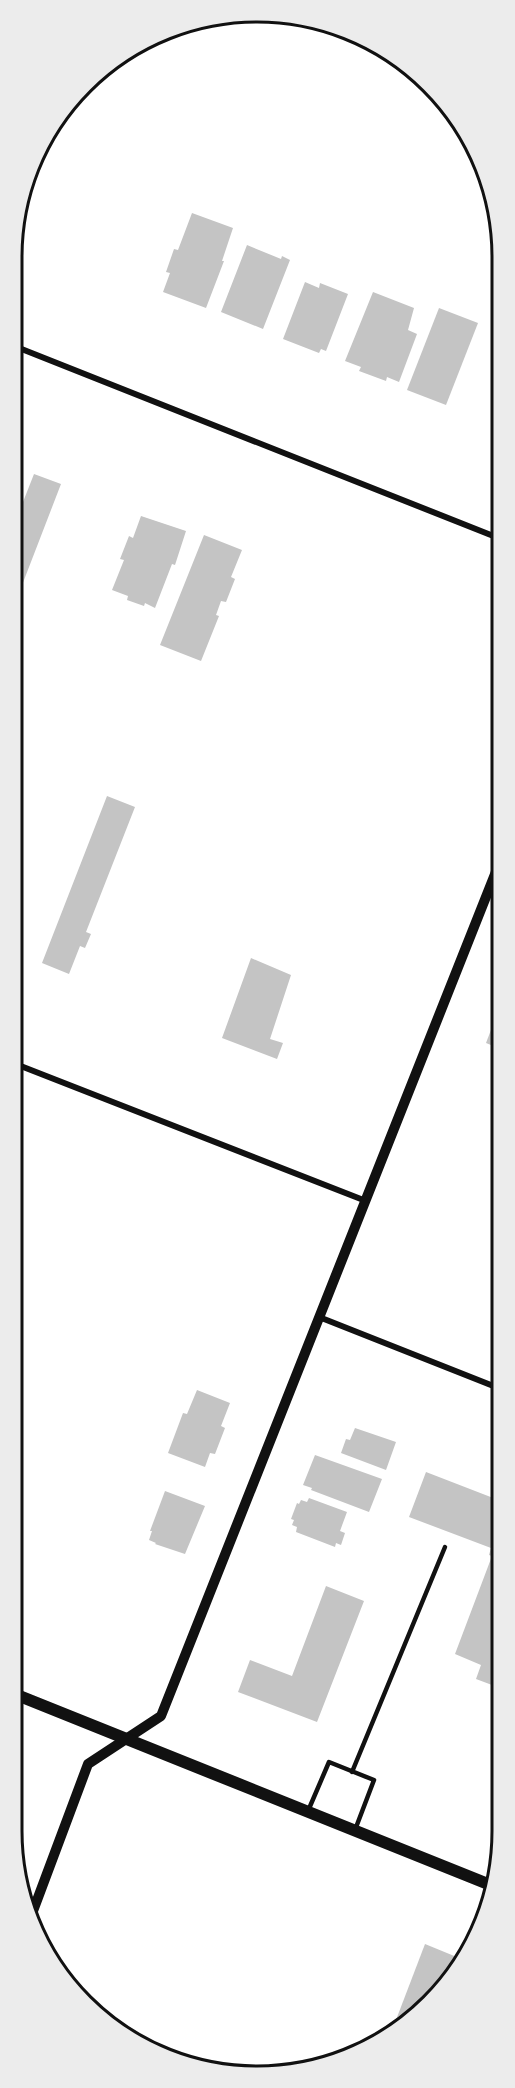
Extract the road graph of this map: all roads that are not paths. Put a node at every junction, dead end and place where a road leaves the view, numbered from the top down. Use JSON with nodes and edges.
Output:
{"nodes":[{"id":1,"x":22,"y":349,"type":"edge"},
{"id":2,"x":492,"y":535,"type":"edge"},
{"id":3,"x":492,"y":882,"type":"edge"},
{"id":4,"x":22,"y":1067,"type":"edge"},
{"id":5,"x":366,"y":1201,"type":"junction"},
{"id":6,"x":319,"y":1317,"type":"junction"},
{"id":7,"x":492,"y":1385,"type":"edge"},
{"id":8,"x":445,"y":1547,"type":"dead end"},
{"id":9,"x":22,"y":1697,"type":"edge"},
{"id":10,"x":128,"y":1738,"type":"junction"},
{"id":11,"x":352,"y":1772,"type":"junction"},
{"id":12,"x":308,"y":1811,"type":"junction"},
{"id":13,"x":355,"y":1830,"type":"junction"},
{"id":14,"x":486,"y":1883,"type":"edge"},
{"id":15,"x":35,"y":1906,"type":"edge"}],
"edges":[{"from":1,"to":2,"type":"street"},
{"from":3,"to":5,"type":"street"},
{"from":4,"to":5,"type":"street"},
{"from":5,"to":6,"type":"street"},
{"from":6,"to":7,"type":"street"},
{"from":6,"to":10,"type":"street"},
{"from":8,"to":11,"type":"lane"},
{"from":9,"to":10,"type":"main road"},
{"from":10,"to":12,"type":"main road"},
{"from":10,"to":15,"type":"street"},
{"from":11,"to":12,"type":"lane"},
{"from":11,"to":13,"type":"lane"},
{"from":12,"to":13,"type":"main road"},
{"from":13,"to":14,"type":"main road"}]}
